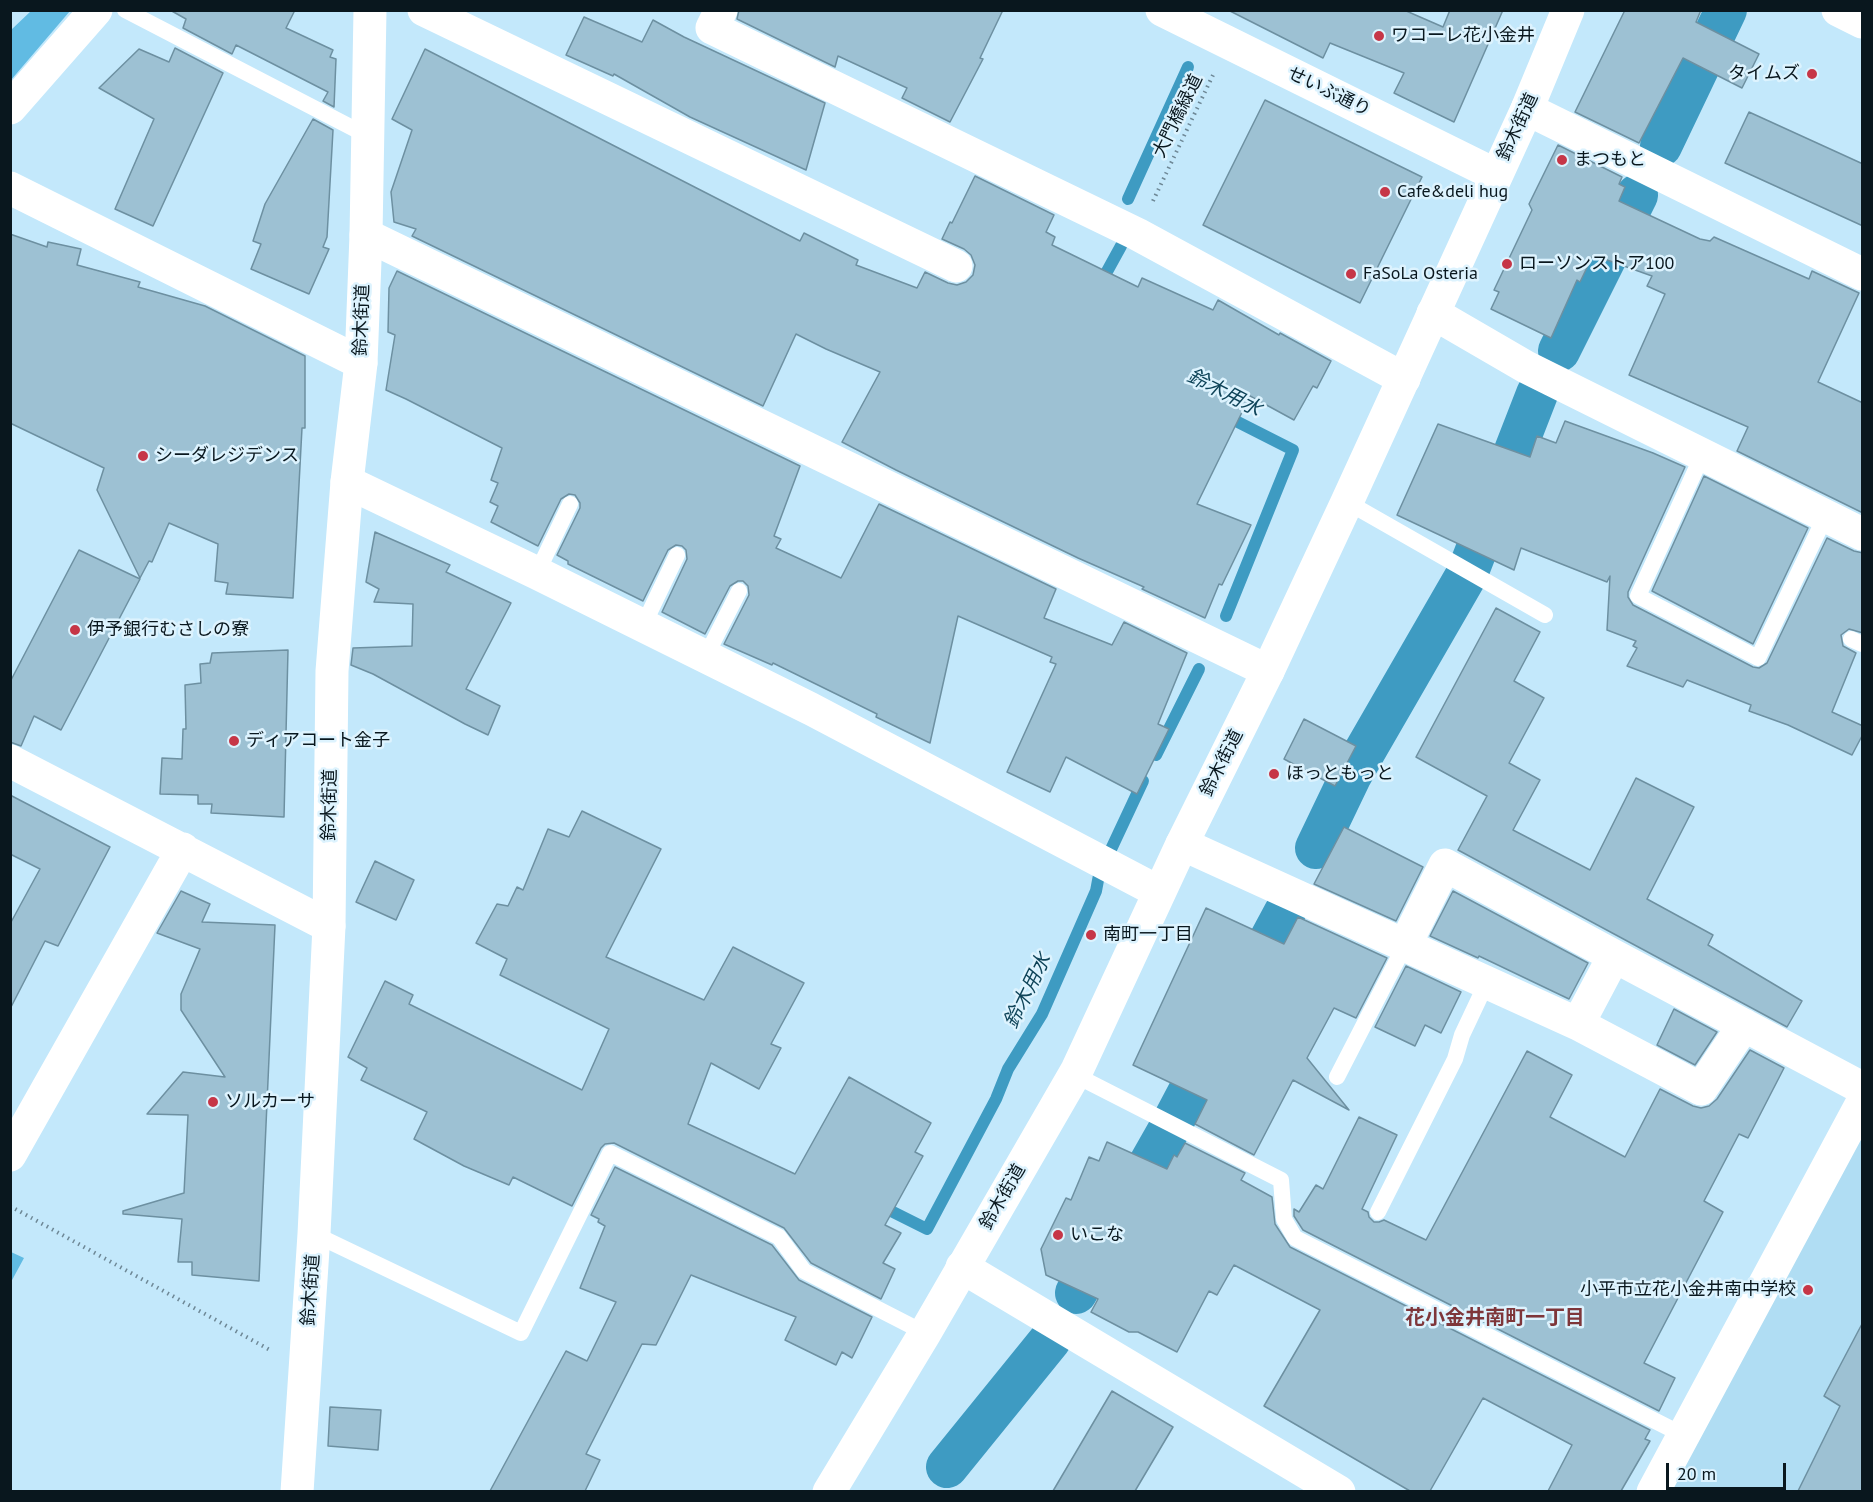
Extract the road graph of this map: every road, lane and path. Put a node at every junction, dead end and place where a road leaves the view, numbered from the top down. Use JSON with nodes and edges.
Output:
{"nodes":[{"id":1,"x":96,"y":10,"type":"edge"},
{"id":2,"x":124,"y":10,"type":"edge"},
{"id":3,"x":370,"y":10,"type":"edge"},
{"id":4,"x":424,"y":10,"type":"edge"},
{"id":5,"x":1162,"y":10,"type":"edge"},
{"id":6,"x":1568,"y":10,"type":"edge"},
{"id":7,"x":1838,"y":10,"type":"edge"},
{"id":8,"x":715,"y":15,"type":"edge"},
{"id":9,"x":1863,"y":22,"type":"edge"},
{"id":10,"x":1228,"y":43,"type":"junction"},
{"id":11,"x":10,"y":108,"type":"edge"},
{"id":12,"x":1527,"y":109,"type":"junction"},
{"id":13,"x":368,"y":136,"type":"junction"},
{"id":14,"x":1496,"y":174,"type":"junction"},
{"id":15,"x":10,"y":188,"type":"edge"},
{"id":16,"x":366,"y":234,"type":"junction"},
{"id":17,"x":1137,"y":234,"type":"junction"},
{"id":18,"x":956,"y":266,"type":"dead end"},
{"id":19,"x":1863,"y":274,"type":"edge"},
{"id":20,"x":1433,"y":313,"type":"junction"},
{"id":21,"x":361,"y":363,"type":"junction"},
{"id":22,"x":1404,"y":379,"type":"junction"},
{"id":23,"x":1702,"y":456,"type":"junction"},
{"id":24,"x":347,"y":482,"type":"junction"},
{"id":25,"x":1347,"y":502,"type":"junction"},
{"id":26,"x":570,"y":504,"type":"dead end"},
{"id":27,"x":1826,"y":515,"type":"junction"},
{"id":28,"x":1863,"y":534,"type":"edge"},
{"id":29,"x":677,"y":555,"type":"dead end"},
{"id":30,"x":537,"y":573,"type":"junction"},
{"id":31,"x":739,"y":591,"type":"dead end"},
{"id":32,"x":1545,"y":615,"type":"dead end"},
{"id":33,"x":643,"y":626,"type":"junction"},
{"id":34,"x":705,"y":658,"type":"junction"},
{"id":35,"x":1268,"y":671,"type":"junction"},
{"id":36,"x":10,"y":761,"type":"edge"},
{"id":37,"x":1182,"y":844,"type":"junction"},
{"id":38,"x":183,"y":849,"type":"junction"},
{"id":39,"x":1159,"y":892,"type":"junction"},
{"id":40,"x":329,"y":926,"type":"junction"},
{"id":41,"x":1405,"y":945,"type":"junction"},
{"id":42,"x":1614,"y":957,"type":"junction"},
{"id":43,"x":1487,"y":982,"type":"junction"},
{"id":44,"x":1578,"y":1024,"type":"junction"},
{"id":45,"x":1744,"y":1025,"type":"junction"},
{"id":46,"x":1075,"y":1075,"type":"junction"},
{"id":47,"x":1337,"y":1077,"type":"dead end"},
{"id":48,"x":1863,"y":1088,"type":"edge"},
{"id":49,"x":1863,"y":1104,"type":"edge"},
{"id":50,"x":10,"y":1155,"type":"edge"},
{"id":51,"x":10,"y":1206,"type":"edge"},
{"id":52,"x":1378,"y":1212,"type":"dead end"},
{"id":53,"x":314,"y":1234,"type":"junction"},
{"id":54,"x":962,"y":1267,"type":"junction"},
{"id":55,"x":925,"y":1333,"type":"junction"},
{"id":56,"x":306,"y":1370,"type":"junction"},
{"id":57,"x":1683,"y":1435,"type":"junction"},
{"id":58,"x":297,"y":1491,"type":"edge"},
{"id":59,"x":829,"y":1491,"type":"edge"},
{"id":60,"x":1340,"y":1491,"type":"edge"},
{"id":61,"x":1653,"y":1491,"type":"edge"}],
"edges":[{"from":1,"to":11,"type":"street"},
{"from":2,"to":13,"type":"lane"},
{"from":3,"to":13,"type":"street","name":"鈴木街道"},
{"from":4,"to":18,"type":"street"},
{"from":5,"to":10,"type":"street","name":"せいぶ通り"},
{"from":6,"to":12,"type":"street","name":"鈴木街道"},
{"from":7,"to":9,"type":"street"},
{"from":8,"to":17,"type":"street"},
{"from":10,"to":14,"type":"street","name":"せいぶ通り"},
{"from":10,"to":17,"type":"path","name":"大門橋緑道"},
{"from":12,"to":14,"type":"street","name":"鈴木街道"},
{"from":12,"to":19,"type":"street"},
{"from":13,"to":16,"type":"street","name":"鈴木街道"},
{"from":14,"to":20,"type":"street","name":"鈴木街道"},
{"from":15,"to":21,"type":"street"},
{"from":16,"to":21,"type":"street","name":"鈴木街道"},
{"from":16,"to":35,"type":"street"},
{"from":17,"to":22,"type":"street"},
{"from":20,"to":22,"type":"street","name":"鈴木街道"},
{"from":20,"to":23,"type":"street"},
{"from":21,"to":24,"type":"street","name":"鈴木街道"},
{"from":22,"to":25,"type":"street","name":"鈴木街道"},
{"from":23,"to":27,"type":"street"},
{"from":23,"to":27,"type":"lane"},
{"from":24,"to":30,"type":"street"},
{"from":24,"to":40,"type":"street","name":"鈴木街道"},
{"from":25,"to":32,"type":"lane"},
{"from":25,"to":35,"type":"street","name":"鈴木街道"},
{"from":26,"to":30,"type":"lane"},
{"from":27,"to":28,"type":"street"},
{"from":29,"to":33,"type":"lane"},
{"from":30,"to":33,"type":"street"},
{"from":31,"to":34,"type":"lane"},
{"from":33,"to":34,"type":"street"},
{"from":34,"to":39,"type":"street"},
{"from":35,"to":37,"type":"street","name":"鈴木街道"},
{"from":36,"to":38,"type":"street"},
{"from":37,"to":39,"type":"street","name":"鈴木街道"},
{"from":37,"to":41,"type":"street"},
{"from":38,"to":40,"type":"street"},
{"from":38,"to":50,"type":"street"},
{"from":39,"to":46,"type":"street","name":"鈴木街道"},
{"from":40,"to":53,"type":"street","name":"鈴木街道"},
{"from":41,"to":42,"type":"street"},
{"from":41,"to":43,"type":"street"},
{"from":41,"to":47,"type":"lane"},
{"from":42,"to":44,"type":"street"},
{"from":42,"to":45,"type":"street"},
{"from":43,"to":44,"type":"street"},
{"from":43,"to":52,"type":"lane"},
{"from":44,"to":45,"type":"street"},
{"from":45,"to":48,"type":"street"},
{"from":46,"to":54,"type":"street","name":"鈴木街道"},
{"from":46,"to":57,"type":"lane"},
{"from":49,"to":57,"type":"street"},
{"from":51,"to":56,"type":"path"},
{"from":53,"to":55,"type":"lane"},
{"from":53,"to":56,"type":"street","name":"鈴木街道"},
{"from":54,"to":55,"type":"street","name":"鈴木街道"},
{"from":54,"to":60,"type":"street"},
{"from":55,"to":59,"type":"street","name":"鈴木街道"},
{"from":56,"to":58,"type":"street","name":"鈴木街道"},
{"from":57,"to":61,"type":"street"}]}
